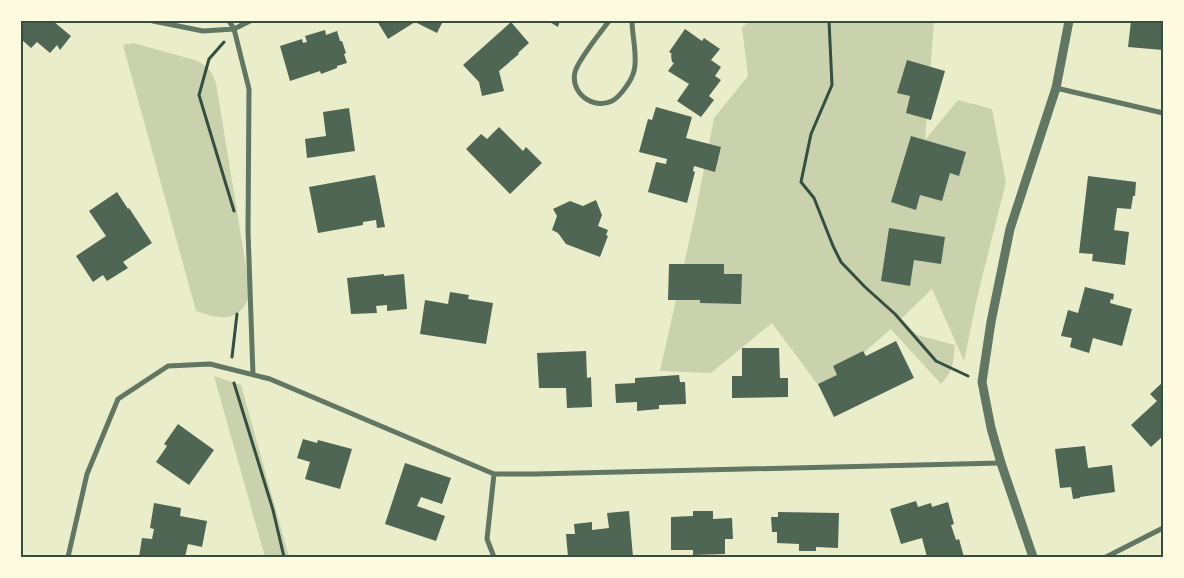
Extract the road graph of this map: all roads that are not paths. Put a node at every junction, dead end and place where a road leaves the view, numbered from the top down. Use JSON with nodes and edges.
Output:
{"nodes":[{"id":1,"x":229,"y":21,"type":"edge"},
{"id":2,"x":250,"y":21,"type":"edge"},
{"id":3,"x":609,"y":21,"type":"edge"},
{"id":4,"x":632,"y":21,"type":"edge"},
{"id":5,"x":1069,"y":21,"type":"edge"},
{"id":6,"x":156,"y":22,"type":"edge"},
{"id":7,"x":234,"y":30,"type":"junction"},
{"id":8,"x":1056,"y":88,"type":"junction"},
{"id":9,"x":1163,"y":113,"type":"edge"},
{"id":10,"x":253,"y":375,"type":"junction"},
{"id":11,"x":1001,"y":464,"type":"junction"},
{"id":12,"x":494,"y":474,"type":"junction"},
{"id":13,"x":1163,"y":528,"type":"edge"},
{"id":14,"x":68,"y":557,"type":"edge"},
{"id":15,"x":494,"y":557,"type":"edge"},
{"id":16,"x":1033,"y":557,"type":"edge"},
{"id":17,"x":1106,"y":557,"type":"edge"}],
"edges":[{"from":1,"to":7,"type":"street"},
{"from":2,"to":7,"type":"street"},
{"from":3,"to":4,"type":"street"},
{"from":5,"to":8,"type":"street"},
{"from":6,"to":7,"type":"street"},
{"from":7,"to":10,"type":"street"},
{"from":8,"to":9,"type":"street"},
{"from":8,"to":11,"type":"street"},
{"from":10,"to":12,"type":"street"},
{"from":10,"to":14,"type":"street"},
{"from":11,"to":12,"type":"street"},
{"from":11,"to":16,"type":"street"},
{"from":12,"to":15,"type":"street"},
{"from":13,"to":17,"type":"street"}]}
